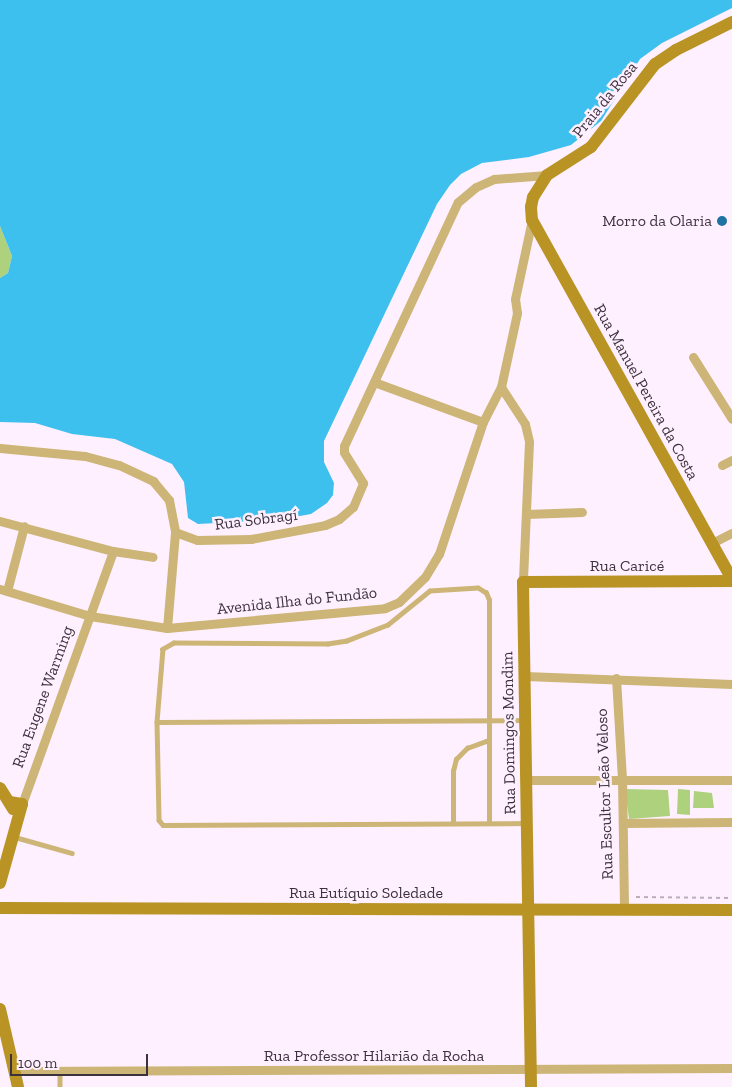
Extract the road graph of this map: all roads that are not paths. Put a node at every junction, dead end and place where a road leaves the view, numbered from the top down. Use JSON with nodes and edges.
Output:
{"nodes":[{"id":1,"x":732,"y":22,"type":"edge"},
{"id":2,"x":547,"y":175,"type":"junction"},
{"id":3,"x":532,"y":220,"type":"junction"},
{"id":4,"x":693,"y":357,"type":"dead end"},
{"id":5,"x":374,"y":382,"type":"junction"},
{"id":6,"x":501,"y":387,"type":"junction"},
{"id":7,"x":732,"y":419,"type":"edge"},
{"id":8,"x":484,"y":422,"type":"junction"},
{"id":9,"x":0,"y":448,"type":"edge"},
{"id":10,"x":732,"y":460,"type":"edge"},
{"id":11,"x":722,"y":466,"type":"dead end"},
{"id":12,"x":582,"y":512,"type":"dead end"},
{"id":13,"x":526,"y":514,"type":"junction"},
{"id":14,"x":0,"y":521,"type":"edge"},
{"id":15,"x":24,"y":526,"type":"junction"},
{"id":16,"x":175,"y":532,"type":"junction"},
{"id":17,"x":732,"y":533,"type":"edge"},
{"id":18,"x":712,"y":543,"type":"junction"},
{"id":19,"x":113,"y":551,"type":"junction"},
{"id":20,"x":153,"y":556,"type":"dead end"},
{"id":21,"x":732,"y":581,"type":"edge"},
{"id":22,"x":523,"y":582,"type":"junction"},
{"id":23,"x":3,"y":590,"type":"edge"},
{"id":24,"x":90,"y":616,"type":"junction"},
{"id":25,"x":167,"y":628,"type":"junction"},
{"id":26,"x":524,"y":676,"type":"junction"},
{"id":27,"x":616,"y":678,"type":"junction"},
{"id":28,"x":732,"y":684,"type":"edge"},
{"id":29,"x":525,"y":720,"type":"junction"},
{"id":30,"x":157,"y":722,"type":"junction"},
{"id":31,"x":489,"y":722,"type":"junction"},
{"id":32,"x":489,"y":740,"type":"junction"},
{"id":33,"x":622,"y":778,"type":"junction"},
{"id":34,"x":526,"y":780,"type":"junction"},
{"id":35,"x":732,"y":780,"type":"edge"},
{"id":36,"x":0,"y":788,"type":"edge"},
{"id":37,"x":16,"y":803,"type":"junction"},
{"id":38,"x":732,"y":822,"type":"edge"},
{"id":39,"x":453,"y":823,"type":"junction"},
{"id":40,"x":489,"y":823,"type":"junction"},
{"id":41,"x":527,"y":823,"type":"junction"},
{"id":42,"x":623,"y":823,"type":"junction"},
{"id":43,"x":11,"y":836,"type":"junction"},
{"id":44,"x":72,"y":853,"type":"dead end"},
{"id":45,"x":0,"y":883,"type":"edge"},
{"id":46,"x":0,"y":908,"type":"edge"},
{"id":47,"x":528,"y":909,"type":"junction"},
{"id":48,"x":624,"y":910,"type":"junction"},
{"id":49,"x":732,"y":910,"type":"edge"},
{"id":50,"x":0,"y":1009,"type":"edge"},
{"id":51,"x":732,"y":1068,"type":"edge"},
{"id":52,"x":60,"y":1070,"type":"junction"},
{"id":53,"x":531,"y":1070,"type":"junction"},
{"id":54,"x":16,"y":1071,"type":"junction"},
{"id":55,"x":18,"y":1087,"type":"edge"},
{"id":56,"x":60,"y":1087,"type":"edge"},
{"id":57,"x":531,"y":1087,"type":"edge"}],
"edges":[{"from":1,"to":2,"type":"street","name":"Praia da Rosa"},
{"from":2,"to":3,"type":"street","name":"Praia da Rosa"},
{"from":2,"to":5,"type":"street"},
{"from":3,"to":6,"type":"street","name":"Avenida Ilha do Fundão"},
{"from":3,"to":18,"type":"street","name":"Rua Manuel Pereira da Costa"},
{"from":4,"to":7,"type":"street"},
{"from":5,"to":8,"type":"street"},
{"from":5,"to":16,"type":"street","name":"Rua Sobragí"},
{"from":6,"to":8,"type":"street","name":"Avenida Ilha do Fundão"},
{"from":6,"to":13,"type":"street","name":"Rua Domingos Mondim"},
{"from":8,"to":25,"type":"street","name":"Avenida Ilha do Fundão"},
{"from":9,"to":16,"type":"street"},
{"from":10,"to":11,"type":"street"},
{"from":12,"to":13,"type":"street"},
{"from":13,"to":22,"type":"street","name":"Rua Domingos Mondim"},
{"from":14,"to":15,"type":"street"},
{"from":15,"to":19,"type":"street"},
{"from":15,"to":23,"type":"street"},
{"from":16,"to":25,"type":"street"},
{"from":17,"to":18,"type":"street"},
{"from":18,"to":21,"type":"street","name":"Rua Manuel Pereira da Costa"},
{"from":19,"to":20,"type":"street"},
{"from":19,"to":24,"type":"street","name":"Rua Eugene Warming"},
{"from":21,"to":22,"type":"street","name":"Rua Caricé"},
{"from":22,"to":26,"type":"street","name":"Rua Domingos Mondim"},
{"from":23,"to":24,"type":"street","name":"Avenida Ilha do Fundão"},
{"from":24,"to":25,"type":"street","name":"Avenida Ilha do Fundão"},
{"from":24,"to":37,"type":"street","name":"Rua Eugene Warming"},
{"from":26,"to":27,"type":"street"},
{"from":26,"to":29,"type":"street","name":"Rua Domingos Mondim"},
{"from":27,"to":28,"type":"street"},
{"from":27,"to":33,"type":"street","name":"Rua Escultor Leão Veloso"},
{"from":29,"to":31,"type":"lane"},
{"from":29,"to":34,"type":"street","name":"Rua Domingos Mondim"},
{"from":30,"to":31,"type":"lane"},
{"from":30,"to":31,"type":"lane"},
{"from":30,"to":39,"type":"lane"},
{"from":31,"to":32,"type":"lane"},
{"from":32,"to":39,"type":"lane"},
{"from":32,"to":40,"type":"lane"},
{"from":33,"to":34,"type":"street"},
{"from":33,"to":35,"type":"street"},
{"from":33,"to":42,"type":"street","name":"Rua Escultor Leão Veloso"},
{"from":34,"to":41,"type":"street","name":"Rua Domingos Mondim"},
{"from":36,"to":37,"type":"street"},
{"from":37,"to":43,"type":"street","name":"Rua Eugene Warming"},
{"from":38,"to":42,"type":"street"},
{"from":39,"to":40,"type":"lane"},
{"from":40,"to":41,"type":"lane"},
{"from":41,"to":47,"type":"street","name":"Rua Domingos Mondim"},
{"from":42,"to":48,"type":"street","name":"Rua Escultor Leão Veloso"},
{"from":43,"to":44,"type":"lane"},
{"from":43,"to":45,"type":"street","name":"Rua Eugene Warming"},
{"from":46,"to":47,"type":"street","name":"Rua Eutíquio Soledade"},
{"from":47,"to":48,"type":"street","name":"Rua Eutíquio Soledade"},
{"from":47,"to":53,"type":"street","name":"Rua Domingos Mondim"},
{"from":48,"to":49,"type":"street","name":"Rua Eutíquio Soledade"},
{"from":50,"to":54,"type":"street"},
{"from":51,"to":53,"type":"street","name":"Rua Professor Hilarião da Rocha"},
{"from":52,"to":53,"type":"street","name":"Rua Professor Hilarião da Rocha"},
{"from":52,"to":54,"type":"street","name":"Rua Professor Hilarião da Rocha"},
{"from":52,"to":56,"type":"lane"},
{"from":53,"to":57,"type":"street","name":"Rua Domingos Mondim"},
{"from":54,"to":55,"type":"street"}]}
